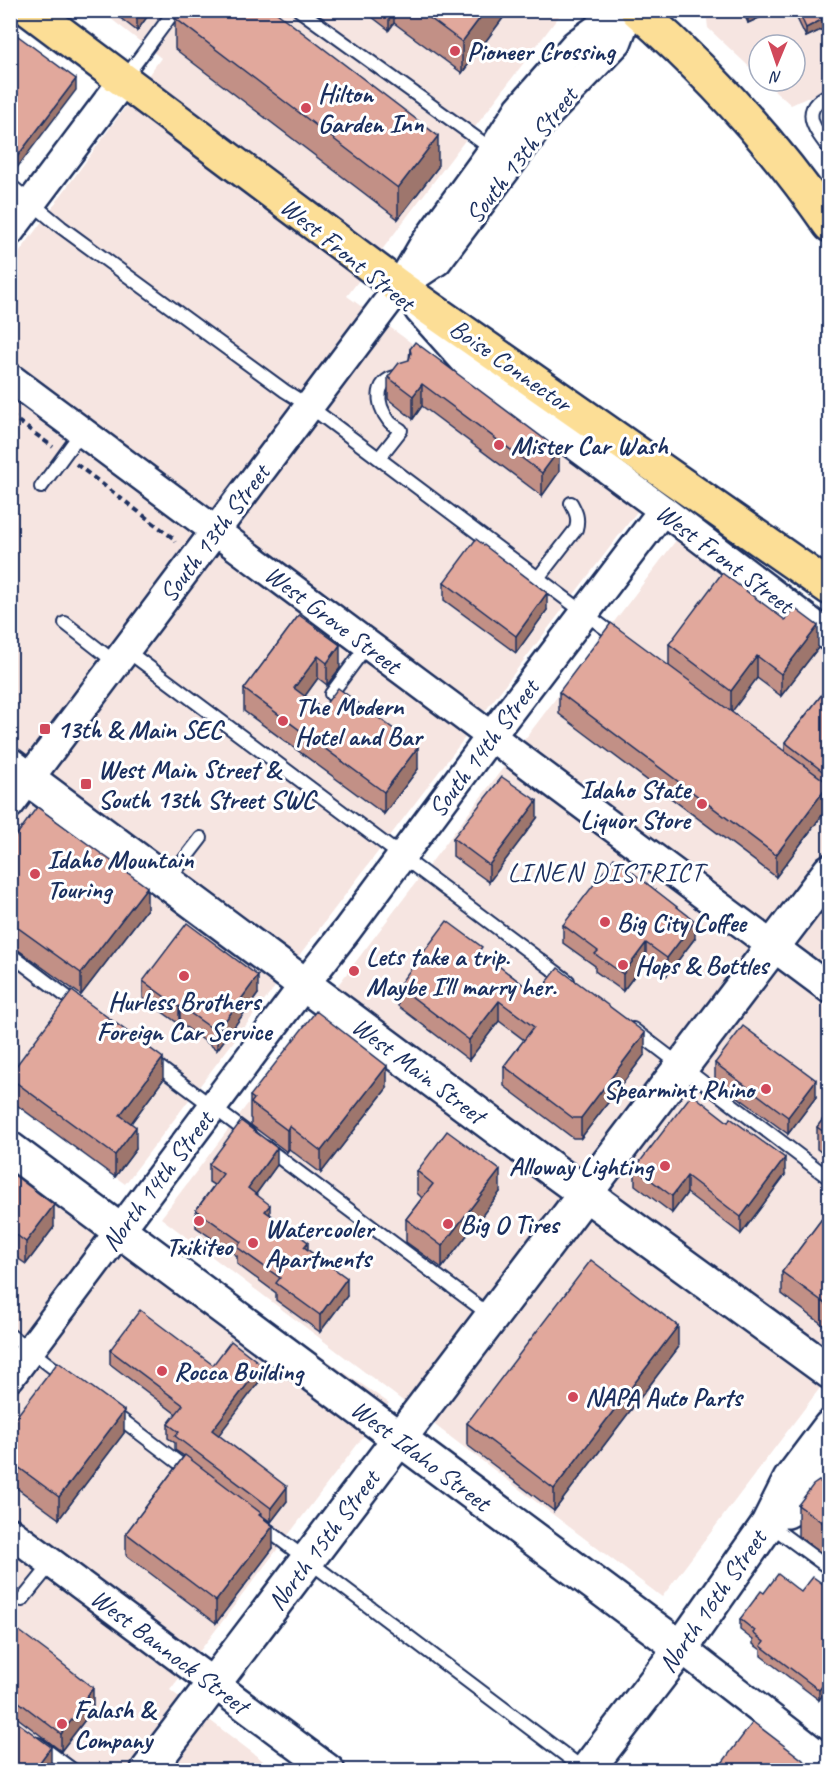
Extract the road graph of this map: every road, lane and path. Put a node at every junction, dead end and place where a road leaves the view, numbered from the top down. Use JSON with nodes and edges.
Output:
{"nodes":[{"id":1,"x":30,"y":10,"type":"edge"},
{"id":2,"x":175,"y":10,"type":"edge"},
{"id":3,"x":299,"y":10,"type":"edge"},
{"id":4,"x":623,"y":10,"type":"edge"},
{"id":5,"x":628,"y":10,"type":"edge"},
{"id":6,"x":637,"y":10,"type":"edge"},
{"id":7,"x":123,"y":81,"type":"junction"},
{"id":8,"x":830,"y":94,"type":"edge"},
{"id":9,"x":493,"y":150,"type":"junction"},
{"id":10,"x":830,"y":150,"type":"edge"},
{"id":11,"x":22,"y":193,"type":"edge"},
{"id":12,"x":830,"y":225,"type":"edge"},
{"id":13,"x":10,"y":231,"type":"edge"},
{"id":14,"x":399,"y":287,"type":"junction"},
{"id":15,"x":402,"y":376,"type":"edge"},
{"id":16,"x":10,"y":378,"type":"edge"},
{"id":17,"x":309,"y":406,"type":"junction"},
{"id":18,"x":10,"y":415,"type":"edge"},
{"id":19,"x":82,"y":431,"type":"junction"},
{"id":20,"x":64,"y":456,"type":"junction"},
{"id":21,"x":379,"y":458,"type":"junction"},
{"id":22,"x":41,"y":487,"type":"dead end"},
{"id":23,"x":571,"y":503,"type":"dead end"},
{"id":24,"x":663,"y":510,"type":"junction"},
{"id":25,"x":215,"y":530,"type":"junction"},
{"id":26,"x":175,"y":542,"type":"dead end"},
{"id":27,"x":538,"y":578,"type":"junction"},
{"id":28,"x":830,"y":588,"type":"edge"},
{"id":29,"x":585,"y":613,"type":"junction"},
{"id":30,"x":65,"y":623,"type":"dead end"},
{"id":31,"x":830,"y":637,"type":"edge"},
{"id":32,"x":368,"y":644,"type":"junction"},
{"id":33,"x":631,"y":648,"type":"edge"},
{"id":34,"x":121,"y":656,"type":"junction"},
{"id":35,"x":331,"y":694,"type":"edge"},
{"id":36,"x":491,"y":736,"type":"junction"},
{"id":37,"x":17,"y":782,"type":"edge"},
{"id":38,"x":201,"y":838,"type":"dead end"},
{"id":39,"x":401,"y":857,"type":"junction"},
{"id":40,"x":830,"y":871,"type":"edge"},
{"id":41,"x":167,"y":882,"type":"junction"},
{"id":42,"x":773,"y":947,"type":"junction"},
{"id":43,"x":10,"y":954,"type":"edge"},
{"id":44,"x":304,"y":985,"type":"junction"},
{"id":45,"x":578,"y":988,"type":"edge"},
{"id":46,"x":830,"y":989,"type":"edge"},
{"id":47,"x":89,"y":1014,"type":"edge"},
{"id":48,"x":626,"y":1023,"type":"edge"},
{"id":49,"x":142,"y":1054,"type":"edge"},
{"id":50,"x":683,"y":1066,"type":"junction"},
{"id":51,"x":212,"y":1107,"type":"junction"},
{"id":52,"x":10,"y":1149,"type":"edge"},
{"id":53,"x":830,"y":1179,"type":"edge"},
{"id":54,"x":585,"y":1194,"type":"junction"},
{"id":55,"x":120,"y":1231,"type":"junction"},
{"id":56,"x":492,"y":1317,"type":"junction"},
{"id":57,"x":21,"y":1342,"type":"edge"},
{"id":58,"x":830,"y":1372,"type":"edge"},
{"id":59,"x":10,"y":1377,"type":"edge"},
{"id":60,"x":78,"y":1386,"type":"edge"},
{"id":61,"x":106,"y":1408,"type":"edge"},
{"id":62,"x":830,"y":1426,"type":"edge"},
{"id":63,"x":400,"y":1438,"type":"junction"},
{"id":64,"x":830,"y":1476,"type":"edge"},
{"id":65,"x":201,"y":1480,"type":"edge"},
{"id":66,"x":248,"y":1516,"type":"edge"},
{"id":67,"x":768,"y":1524,"type":"junction"},
{"id":68,"x":10,"y":1532,"type":"edge"},
{"id":69,"x":307,"y":1560,"type":"junction"},
{"id":70,"x":52,"y":1563,"type":"junction"},
{"id":71,"x":830,"y":1569,"type":"edge"},
{"id":72,"x":22,"y":1600,"type":"dead end"},
{"id":73,"x":681,"y":1648,"type":"junction"},
{"id":74,"x":214,"y":1683,"type":"junction"},
{"id":75,"x":28,"y":1737,"type":"edge"},
{"id":76,"x":830,"y":1764,"type":"edge"},
{"id":77,"x":156,"y":1768,"type":"edge"},
{"id":78,"x":73,"y":1770,"type":"edge"},
{"id":79,"x":330,"y":1770,"type":"edge"},
{"id":80,"x":586,"y":1770,"type":"edge"}],
"edges":[{"from":1,"to":7,"type":"main road","name":"West Front Street"},
{"from":2,"to":7,"type":"lane"},
{"from":3,"to":9,"type":"lane"},
{"from":4,"to":9,"type":"street","name":"South 13th Street"},
{"from":5,"to":14,"type":"street","name":"South 13th Street"},
{"from":6,"to":12,"type":"main road"},
{"from":7,"to":11,"type":"street"},
{"from":7,"to":14,"type":"main road","name":"West Front Street"},
{"from":8,"to":10,"type":"lane"},
{"from":9,"to":14,"type":"street","name":"South 13th Street"},
{"from":11,"to":13,"type":"street"},
{"from":11,"to":17,"type":"lane"},
{"from":14,"to":17,"type":"street","name":"South 13th Street"},
{"from":14,"to":24,"type":"street","name":"West Front Street"},
{"from":14,"to":28,"type":"main road","name":"Boise Connector"},
{"from":15,"to":21,"type":"lane"},
{"from":16,"to":19,"type":"street","name":"West Grove Street"},
{"from":17,"to":21,"type":"lane"},
{"from":17,"to":25,"type":"street","name":"South 13th Street"},
{"from":18,"to":20,"type":"path"},
{"from":19,"to":20,"type":"lane"},
{"from":19,"to":25,"type":"street","name":"West Grove Street"},
{"from":20,"to":22,"type":"lane"},
{"from":20,"to":26,"type":"path"},
{"from":21,"to":27,"type":"lane"},
{"from":23,"to":27,"type":"lane"},
{"from":24,"to":29,"type":"street","name":"South 14th Street"},
{"from":24,"to":31,"type":"street","name":"West Front Street"},
{"from":25,"to":32,"type":"street","name":"West Grove Street"},
{"from":25,"to":34,"type":"street","name":"South 13th Street"},
{"from":27,"to":29,"type":"lane"},
{"from":29,"to":33,"type":"lane"},
{"from":29,"to":36,"type":"street","name":"South 14th Street"},
{"from":30,"to":34,"type":"lane"},
{"from":32,"to":35,"type":"lane"},
{"from":32,"to":36,"type":"street","name":"West Grove Street"},
{"from":34,"to":37,"type":"street","name":"South 13th Street"},
{"from":34,"to":39,"type":"lane"},
{"from":36,"to":39,"type":"street","name":"South 14th Street"},
{"from":36,"to":42,"type":"street","name":"West Grove Street"},
{"from":37,"to":41,"type":"main road","name":"West Main Street"},
{"from":38,"to":41,"type":"lane"},
{"from":39,"to":44,"type":"street","name":"South 14th Street"},
{"from":39,"to":45,"type":"lane"},
{"from":40,"to":42,"type":"main road","name":"North 15th Street"},
{"from":41,"to":44,"type":"main road","name":"West Main Street"},
{"from":42,"to":46,"type":"street","name":"West Grove Street"},
{"from":42,"to":50,"type":"main road","name":"North 15th Street"},
{"from":43,"to":47,"type":"lane"},
{"from":44,"to":51,"type":"street","name":"North 14th Street"},
{"from":44,"to":54,"type":"main road","name":"West Main Street"},
{"from":48,"to":50,"type":"lane"},
{"from":49,"to":51,"type":"lane"},
{"from":50,"to":53,"type":"lane"},
{"from":50,"to":54,"type":"main road","name":"North 15th Street"},
{"from":51,"to":55,"type":"street","name":"North 14th Street"},
{"from":51,"to":56,"type":"lane"},
{"from":52,"to":55,"type":"main road","name":"West Idaho Street"},
{"from":54,"to":56,"type":"main road","name":"North 15th Street"},
{"from":54,"to":58,"type":"main road","name":"West Main Street"},
{"from":55,"to":57,"type":"street","name":"North 14th Street"},
{"from":55,"to":63,"type":"main road","name":"West Idaho Street"},
{"from":56,"to":63,"type":"main road","name":"North 15th Street"},
{"from":57,"to":59,"type":"street","name":"North 14th Street"},
{"from":57,"to":60,"type":"lane"},
{"from":61,"to":65,"type":"lane"},
{"from":62,"to":67,"type":"main road","name":"North 16th Street"},
{"from":63,"to":69,"type":"main road","name":"North 15th Street"},
{"from":63,"to":73,"type":"main road","name":"West Idaho Street"},
{"from":64,"to":67,"type":"main road"},
{"from":66,"to":69,"type":"lane"},
{"from":67,"to":71,"type":"lane"},
{"from":67,"to":73,"type":"main road","name":"North 16th Street"},
{"from":68,"to":70,"type":"street","name":"West Bannock Street"},
{"from":69,"to":74,"type":"main road","name":"North 15th Street"},
{"from":69,"to":80,"type":"lane"},
{"from":70,"to":72,"type":"lane"},
{"from":70,"to":74,"type":"street","name":"West Bannock Street"},
{"from":73,"to":76,"type":"street","name":"West Idaho Street"},
{"from":73,"to":80,"type":"main road","name":"North 16th Street"},
{"from":74,"to":77,"type":"main road","name":"North 15th Street"},
{"from":74,"to":79,"type":"street","name":"West Bannock Street"},
{"from":75,"to":78,"type":"lane"}]}
